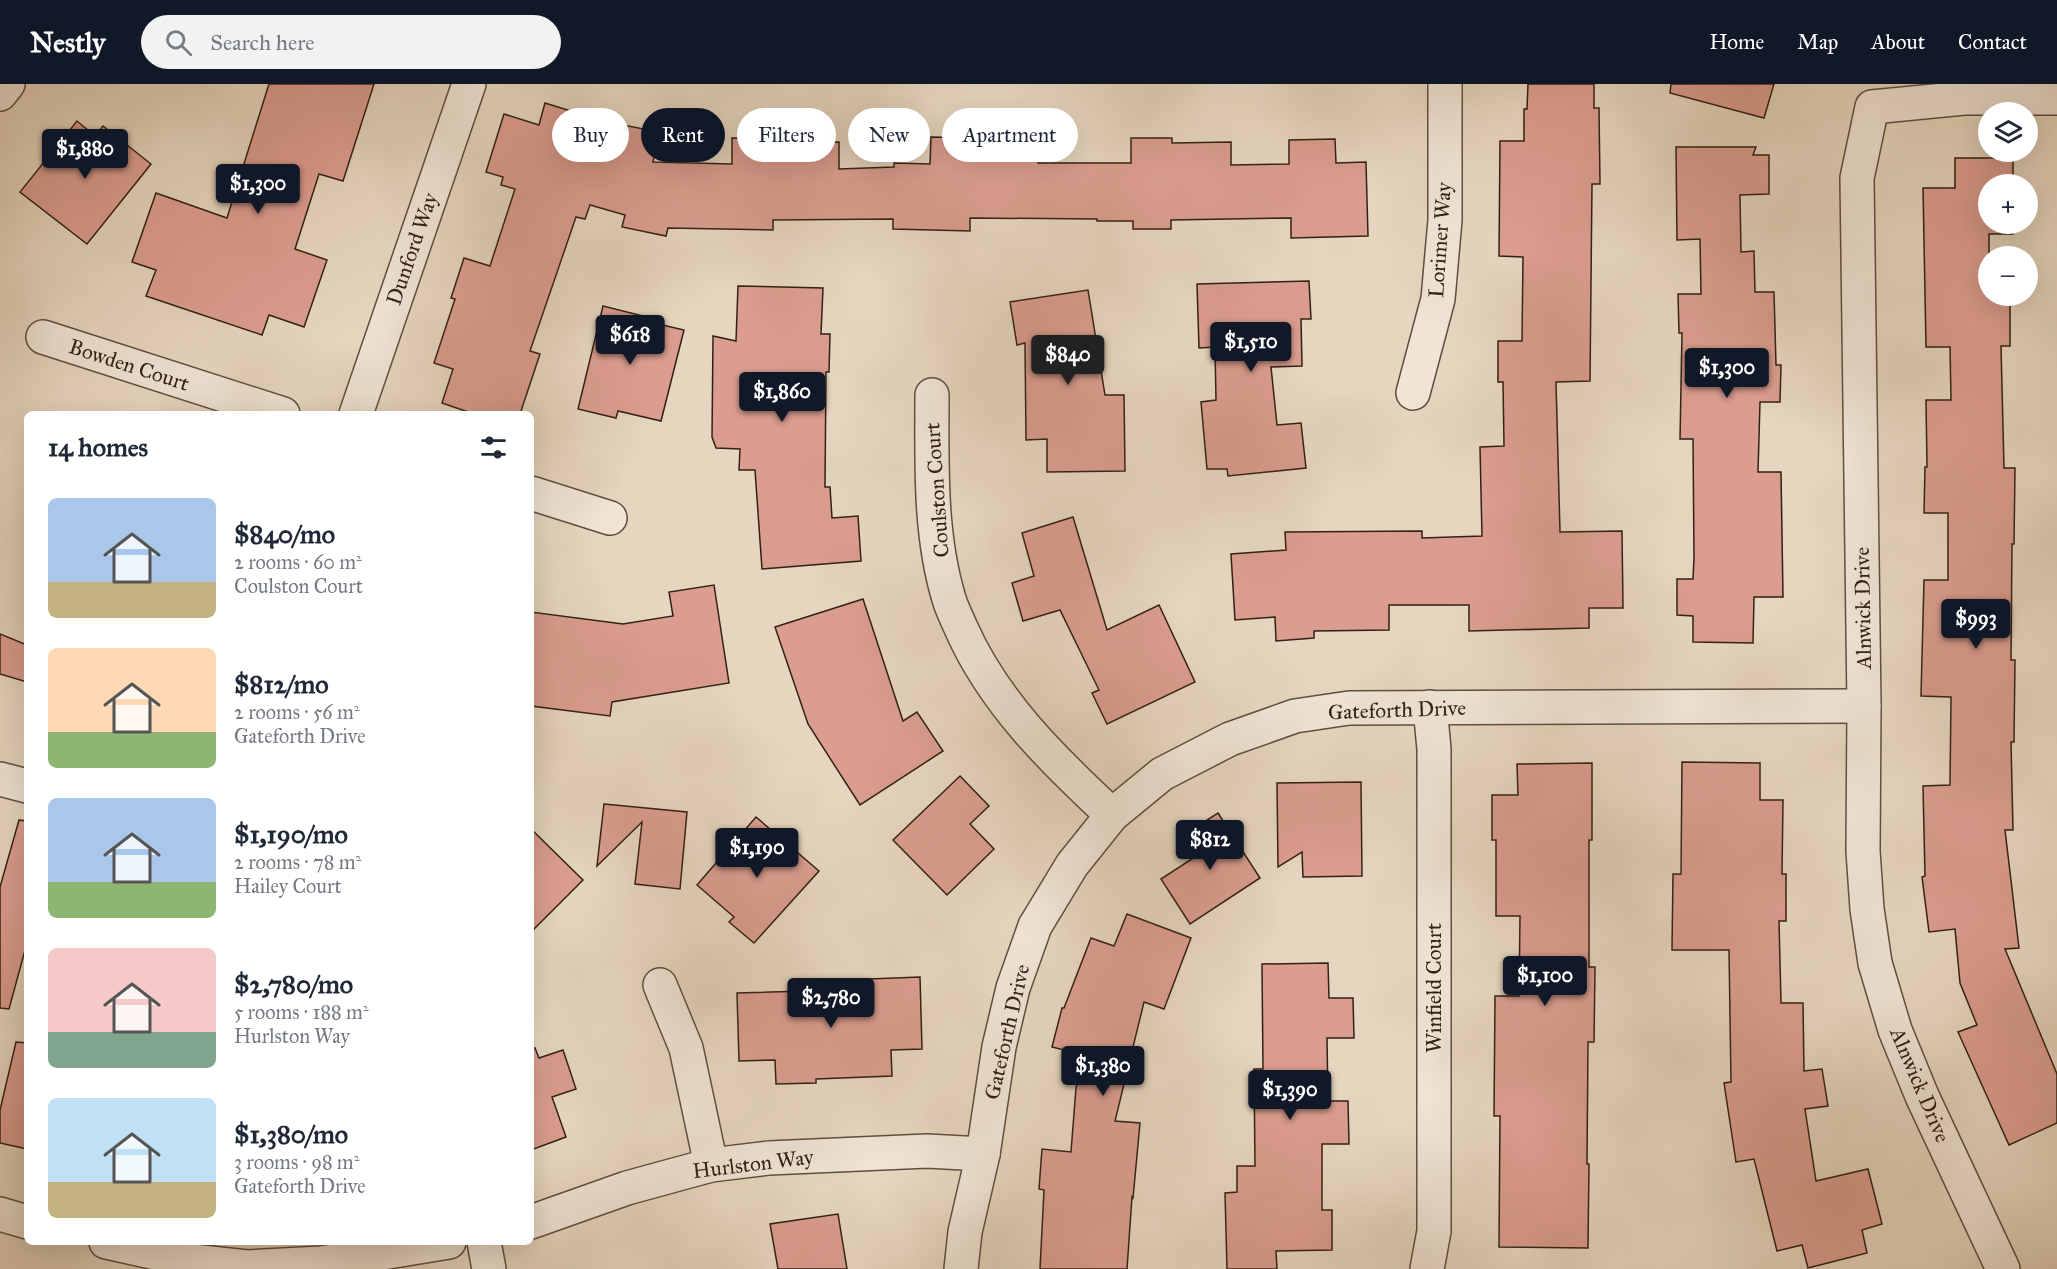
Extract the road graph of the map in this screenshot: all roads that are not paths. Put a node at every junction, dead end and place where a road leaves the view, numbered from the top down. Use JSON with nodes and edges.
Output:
{"nodes":[{"id":1,"x":8,"y":84,"type":"edge"},
{"id":2,"x":469,"y":84,"type":"edge"},
{"id":3,"x":1445,"y":84,"type":"edge"},
{"id":4,"x":0,"y":94,"type":"edge"},
{"id":5,"x":2057,"y":98,"type":"edge"},
{"id":6,"x":43,"y":337,"type":"dead end"},
{"id":7,"x":1413,"y":393,"type":"dead end"},
{"id":8,"x":932,"y":395,"type":"dead end"},
{"id":9,"x":274,"y":411,"type":"edge"},
{"id":10,"x":357,"y":411,"type":"edge"},
{"id":11,"x":534,"y":494,"type":"edge"},
{"id":12,"x":610,"y":518,"type":"dead end"},
{"id":13,"x":1864,"y":706,"type":"junction"},
{"id":14,"x":1430,"y":707,"type":"junction"},
{"id":15,"x":0,"y":779,"type":"edge"},
{"id":16,"x":24,"y":785,"type":"edge"},
{"id":17,"x":1112,"y":815,"type":"junction"},
{"id":18,"x":660,"y":985,"type":"dead end"},
{"id":19,"x":982,"y":1154,"type":"junction"},
{"id":20,"x":711,"y":1165,"type":"junction"},
{"id":21,"x":0,"y":1214,"type":"edge"},
{"id":22,"x":24,"y":1221,"type":"edge"},
{"id":23,"x":534,"y":1221,"type":"edge"},
{"id":24,"x":430,"y":1245,"type":"edge"},
{"id":25,"x":485,"y":1245,"type":"edge"},
{"id":26,"x":122,"y":1250,"type":"edge"},
{"id":27,"x":489,"y":1269,"type":"edge"},
{"id":28,"x":961,"y":1269,"type":"edge"},
{"id":29,"x":1427,"y":1269,"type":"edge"},
{"id":30,"x":2003,"y":1269,"type":"edge"}],
"edges":[{"from":1,"to":4,"type":"street"},
{"from":2,"to":10,"type":"street","name":"Dunford Way"},
{"from":3,"to":7,"type":"street","name":"Lorimer Way"},
{"from":5,"to":13,"type":"street","name":"Alnwick Drive"},
{"from":6,"to":9,"type":"street","name":"Bowden Court"},
{"from":8,"to":17,"type":"street","name":"Coulston Court"},
{"from":11,"to":12,"type":"street"},
{"from":13,"to":14,"type":"street","name":"Gateforth Drive"},
{"from":13,"to":30,"type":"street","name":"Alnwick Drive"},
{"from":14,"to":17,"type":"street","name":"Gateforth Drive"},
{"from":14,"to":29,"type":"street","name":"Winfield Court"},
{"from":15,"to":16,"type":"street"},
{"from":17,"to":19,"type":"street","name":"Gateforth Drive"},
{"from":18,"to":20,"type":"street"},
{"from":19,"to":20,"type":"street","name":"Hurlston Way"},
{"from":19,"to":28,"type":"street","name":"Gateforth Drive"},
{"from":20,"to":23,"type":"street","name":"Hurlston Way"},
{"from":21,"to":22,"type":"street"},
{"from":24,"to":26,"type":"street"},
{"from":25,"to":27,"type":"street"}]}
